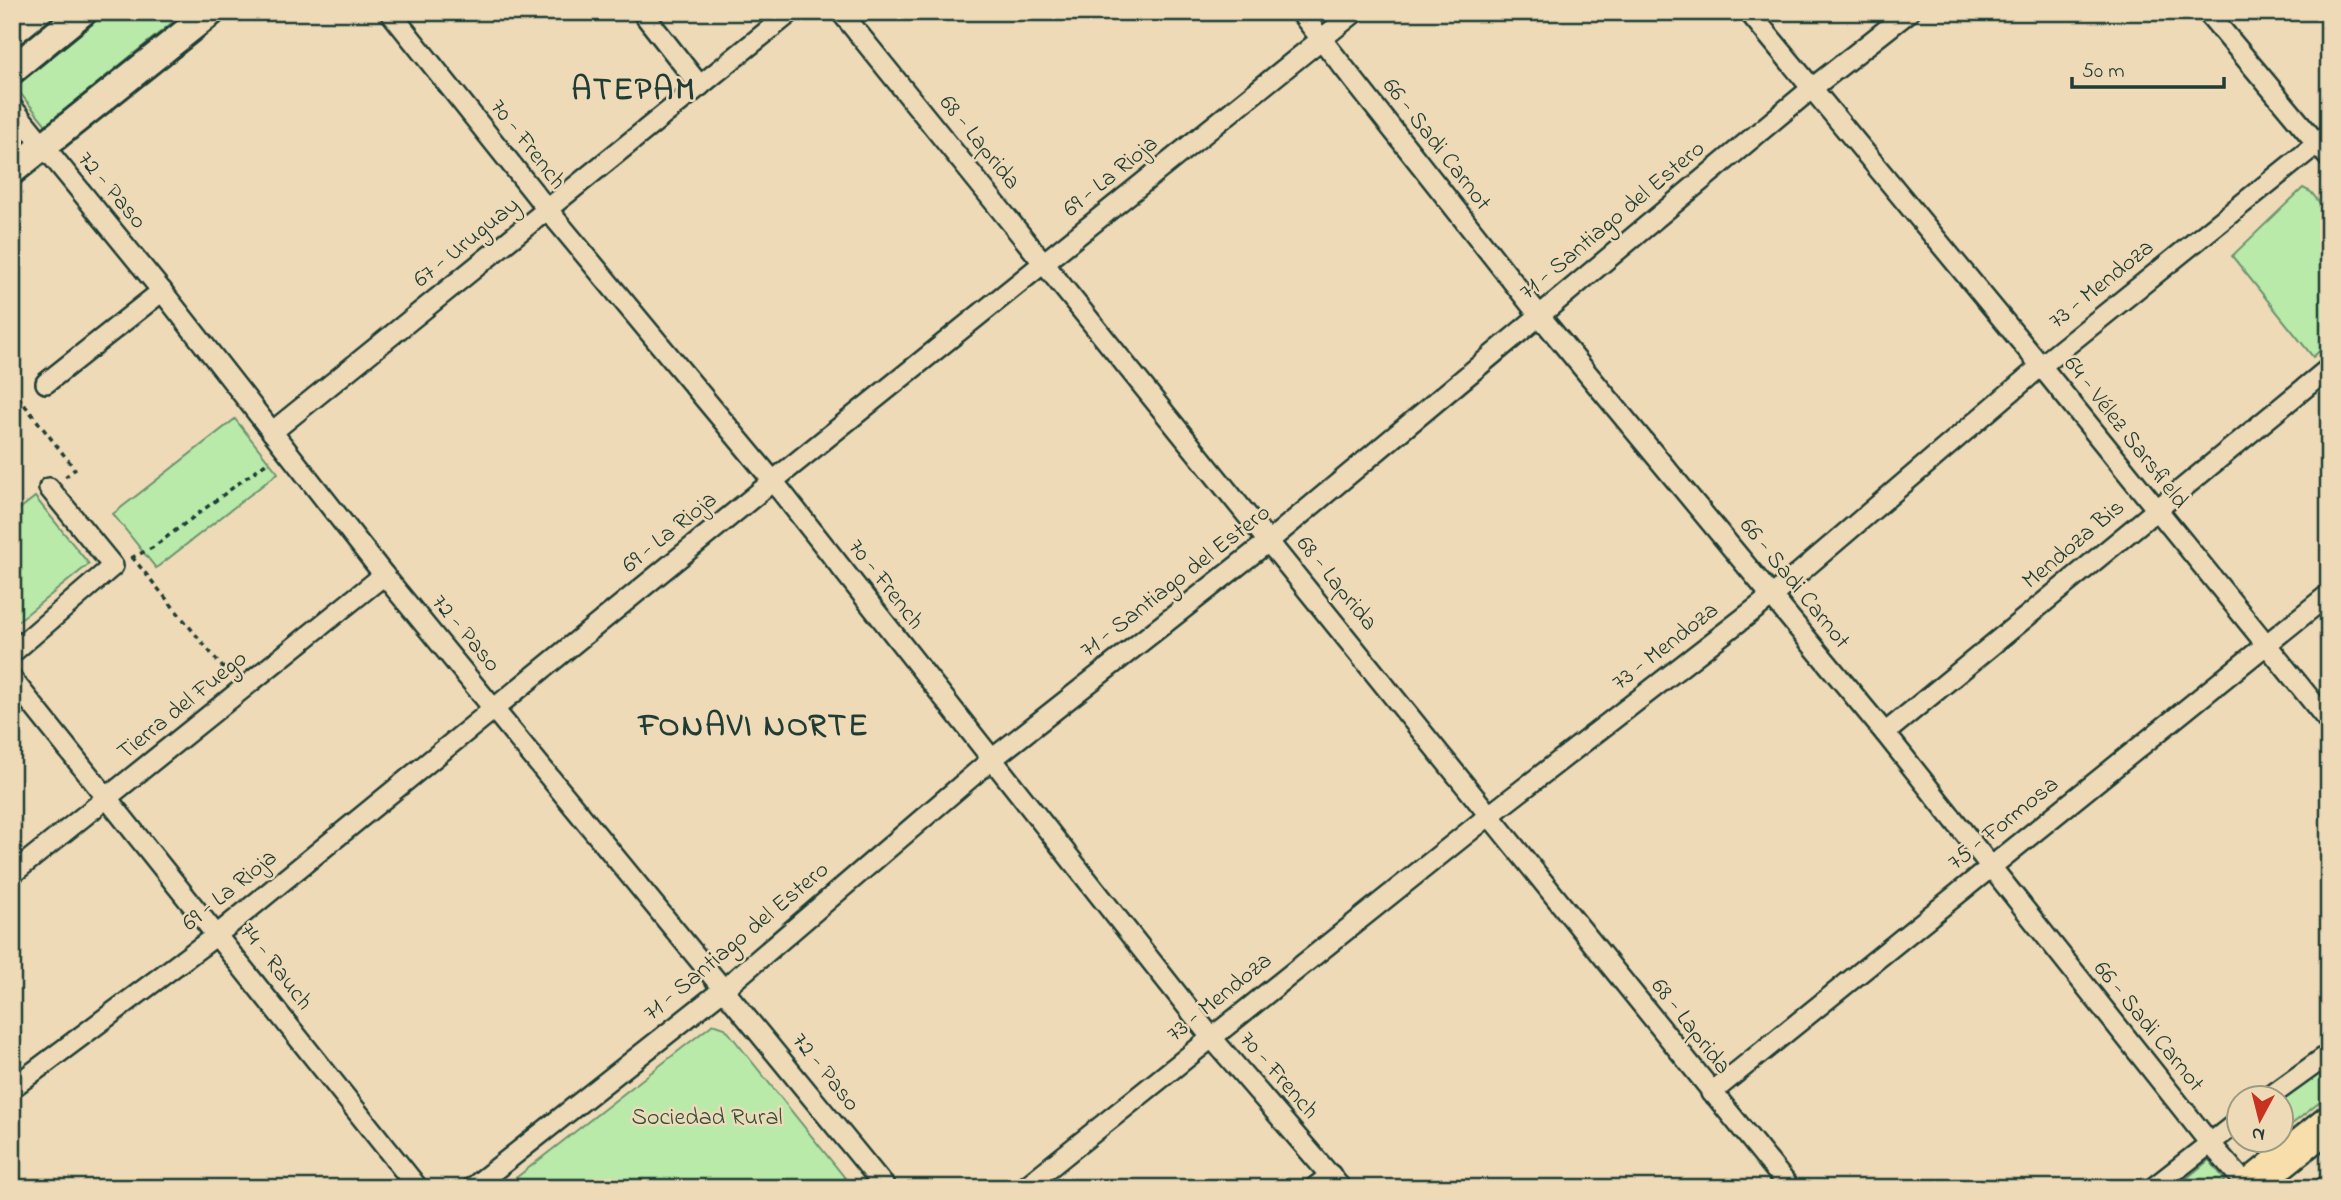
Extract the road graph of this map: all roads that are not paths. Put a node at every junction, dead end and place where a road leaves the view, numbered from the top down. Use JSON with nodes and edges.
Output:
{"nodes":[{"id":1,"x":83,"y":12,"type":"edge"},
{"id":2,"x":211,"y":12,"type":"edge"},
{"id":3,"x":390,"y":12,"type":"edge"},
{"id":4,"x":642,"y":12,"type":"edge"},
{"id":5,"x":791,"y":12,"type":"edge"},
{"id":6,"x":841,"y":12,"type":"edge"},
{"id":7,"x":1300,"y":12,"type":"edge"},
{"id":8,"x":1354,"y":12,"type":"edge"},
{"id":9,"x":1749,"y":12,"type":"edge"},
{"id":10,"x":1909,"y":12,"type":"edge"},
{"id":11,"x":2207,"y":12,"type":"edge"},
{"id":12,"x":1321,"y":38,"type":"junction"},
{"id":13,"x":12,"y":70,"type":"edge"},
{"id":14,"x":700,"y":86,"type":"junction"},
{"id":15,"x":1811,"y":89,"type":"junction"},
{"id":16,"x":12,"y":107,"type":"edge"},
{"id":17,"x":2325,"y":145,"type":"edge"},
{"id":18,"x":42,"y":147,"type":"junction"},
{"id":19,"x":12,"y":171,"type":"edge"},
{"id":20,"x":547,"y":209,"type":"junction"},
{"id":21,"x":1045,"y":262,"type":"junction"},
{"id":22,"x":162,"y":291,"type":"junction"},
{"id":23,"x":1539,"y":315,"type":"junction"},
{"id":24,"x":2041,"y":366,"type":"junction"},
{"id":25,"x":2329,"y":368,"type":"edge"},
{"id":26,"x":47,"y":383,"type":"dead end"},
{"id":27,"x":272,"y":432,"type":"junction"},
{"id":28,"x":773,"y":481,"type":"junction"},
{"id":29,"x":49,"y":488,"type":"road end"},
{"id":30,"x":2154,"y":510,"type":"junction"},
{"id":31,"x":1269,"y":541,"type":"junction"},
{"id":32,"x":384,"y":575,"type":"junction"},
{"id":33,"x":2329,"y":594,"type":"edge"},
{"id":34,"x":1772,"y":596,"type":"junction"},
{"id":35,"x":2265,"y":644,"type":"junction"},
{"id":36,"x":12,"y":653,"type":"edge"},
{"id":37,"x":12,"y":679,"type":"edge"},
{"id":38,"x":494,"y":707,"type":"junction"},
{"id":39,"x":2329,"y":722,"type":"edge"},
{"id":40,"x":1885,"y":733,"type":"junction"},
{"id":41,"x":991,"y":760,"type":"junction"},
{"id":42,"x":107,"y":798,"type":"junction"},
{"id":43,"x":1491,"y":814,"type":"junction"},
{"id":44,"x":1989,"y":868,"type":"junction"},
{"id":45,"x":12,"y":874,"type":"edge"},
{"id":46,"x":218,"y":934,"type":"junction"},
{"id":47,"x":724,"y":988,"type":"junction"},
{"id":48,"x":1211,"y":1037,"type":"junction"},
{"id":49,"x":2329,"y":1054,"type":"edge"},
{"id":50,"x":2287,"y":1084,"type":"edge"},
{"id":51,"x":12,"y":1088,"type":"edge"},
{"id":52,"x":1711,"y":1093,"type":"junction"},
{"id":53,"x":2329,"y":1123,"type":"edge"},
{"id":54,"x":2226,"y":1130,"type":"edge"},
{"id":55,"x":2209,"y":1142,"type":"junction"},
{"id":56,"x":1336,"y":1181,"type":"edge"},
{"id":57,"x":2329,"y":1184,"type":"edge"},
{"id":58,"x":418,"y":1188,"type":"edge"},
{"id":59,"x":472,"y":1188,"type":"edge"},
{"id":60,"x":886,"y":1188,"type":"edge"},
{"id":61,"x":1024,"y":1188,"type":"edge"},
{"id":62,"x":1314,"y":1188,"type":"edge"},
{"id":63,"x":1790,"y":1188,"type":"edge"},
{"id":64,"x":2153,"y":1188,"type":"edge"},
{"id":65,"x":2249,"y":1188,"type":"edge"},
{"id":66,"x":2324,"y":1188,"type":"edge"}],
"edges":[{"from":1,"to":13,"type":"main road"},
{"from":2,"to":18,"type":"main road"},
{"from":3,"to":20,"type":"street","name":"70 - French"},
{"from":4,"to":14,"type":"street"},
{"from":5,"to":14,"type":"street","name":"67 - Uruguay"},
{"from":6,"to":21,"type":"street","name":"68 - Laprida"},
{"from":7,"to":12,"type":"street","name":"66 - Sadi Carnot"},
{"from":8,"to":12,"type":"street","name":"69 - La Rioja"},
{"from":9,"to":15,"type":"street","name":"64 - Vélez Sarsfield"},
{"from":10,"to":15,"type":"street","name":"71 - Santiago del Estero"},
{"from":11,"to":17,"type":"street"},
{"from":12,"to":21,"type":"street","name":"69 - La Rioja"},
{"from":12,"to":23,"type":"street","name":"66 - Sadi Carnot"},
{"from":14,"to":20,"type":"street","name":"67 - Uruguay"},
{"from":15,"to":23,"type":"street","name":"71 - Santiago del Estero"},
{"from":15,"to":24,"type":"street","name":"64 - Vélez Sarsfield"},
{"from":16,"to":18,"type":"street","name":"72 - Paso"},
{"from":17,"to":24,"type":"street","name":"73 - Mendoza"},
{"from":18,"to":19,"type":"main road"},
{"from":18,"to":22,"type":"street","name":"72 - Paso"},
{"from":20,"to":27,"type":"street","name":"67 - Uruguay"},
{"from":20,"to":28,"type":"street","name":"70 - French"},
{"from":21,"to":28,"type":"street","name":"69 - La Rioja"},
{"from":21,"to":31,"type":"street","name":"68 - Laprida"},
{"from":22,"to":26,"type":"street"},
{"from":22,"to":27,"type":"street","name":"72 - Paso"},
{"from":23,"to":31,"type":"street","name":"71 - Santiago del Estero"},
{"from":23,"to":34,"type":"street","name":"66 - Sadi Carnot"},
{"from":24,"to":30,"type":"street","name":"64 - Vélez Sarsfield"},
{"from":24,"to":34,"type":"street","name":"73 - Mendoza"},
{"from":25,"to":30,"type":"street","name":"Mendoza Bis"},
{"from":27,"to":32,"type":"street","name":"72 - Paso"},
{"from":28,"to":38,"type":"street","name":"69 - La Rioja"},
{"from":28,"to":41,"type":"street","name":"70 - French"},
{"from":29,"to":36,"type":"street"},
{"from":30,"to":35,"type":"street","name":"64 - Vélez Sarsfield"},
{"from":30,"to":40,"type":"street","name":"Mendoza Bis"},
{"from":31,"to":41,"type":"street","name":"71 - Santiago del Estero"},
{"from":31,"to":43,"type":"street","name":"68 - Laprida"},
{"from":32,"to":38,"type":"street","name":"72 - Paso"},
{"from":32,"to":42,"type":"street","name":"Tierra del Fuego"},
{"from":33,"to":35,"type":"street","name":"75 - Formosa"},
{"from":34,"to":40,"type":"street","name":"66 - Sadi Carnot"},
{"from":34,"to":43,"type":"street","name":"73 - Mendoza"},
{"from":35,"to":39,"type":"street","name":"64 - Vélez Sarsfield"},
{"from":35,"to":44,"type":"street","name":"75 - Formosa"},
{"from":37,"to":42,"type":"street","name":"74 - Rauch"},
{"from":38,"to":46,"type":"street","name":"69 - La Rioja"},
{"from":38,"to":47,"type":"street","name":"72 - Paso"},
{"from":40,"to":44,"type":"street","name":"66 - Sadi Carnot"},
{"from":41,"to":47,"type":"street","name":"71 - Santiago del Estero"},
{"from":41,"to":48,"type":"street","name":"70 - French"},
{"from":42,"to":45,"type":"street","name":"Tierra del Fuego"},
{"from":42,"to":46,"type":"street","name":"74 - Rauch"},
{"from":43,"to":48,"type":"street","name":"73 - Mendoza"},
{"from":43,"to":52,"type":"street","name":"68 - Laprida"},
{"from":44,"to":52,"type":"street","name":"75 - Formosa"},
{"from":44,"to":55,"type":"street","name":"66 - Sadi Carnot"},
{"from":46,"to":51,"type":"street","name":"69 - La Rioja"},
{"from":46,"to":58,"type":"street","name":"74 - Rauch"},
{"from":47,"to":59,"type":"street","name":"71 - Santiago del Estero"},
{"from":47,"to":60,"type":"street","name":"72 - Paso"},
{"from":48,"to":56,"type":"street","name":"70 - French"},
{"from":48,"to":61,"type":"street","name":"73 - Mendoza"},
{"from":49,"to":50,"type":"street"},
{"from":52,"to":63,"type":"street","name":"68 - Laprida"},
{"from":53,"to":65,"type":"highway"},
{"from":54,"to":55,"type":"street"},
{"from":55,"to":64,"type":"street"},
{"from":55,"to":65,"type":"street","name":"66 - Sadi Carnot"},
{"from":56,"to":62,"type":"street"},
{"from":57,"to":66,"type":"street"}]}
